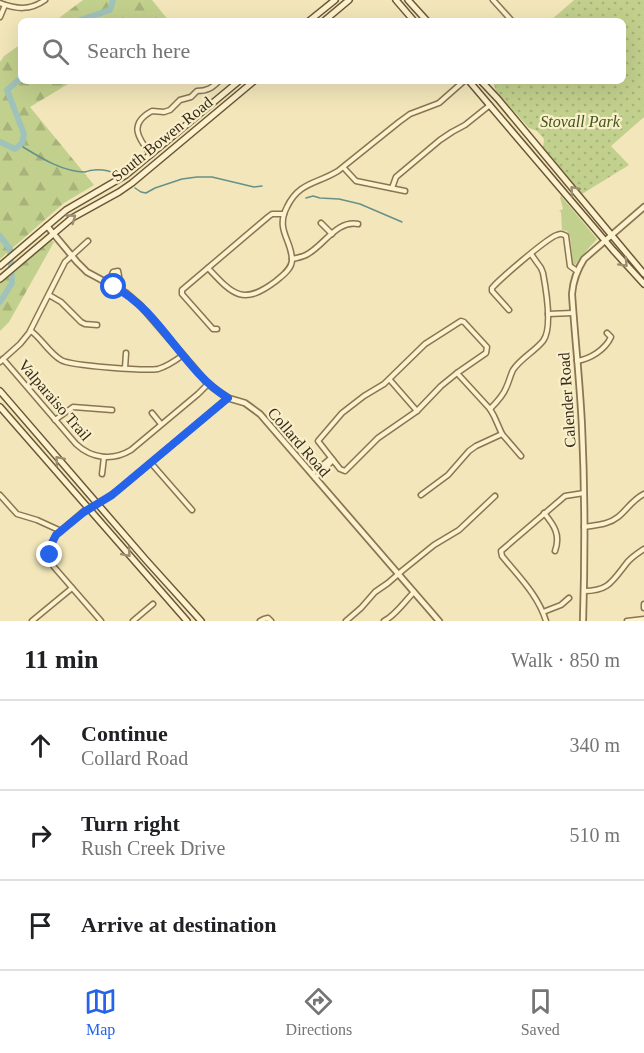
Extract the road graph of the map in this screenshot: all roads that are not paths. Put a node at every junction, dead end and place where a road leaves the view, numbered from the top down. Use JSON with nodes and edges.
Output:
{"nodes":[{"id":1,"x":45,"y":0,"type":"edge"},
{"id":2,"x":335,"y":0,"type":"edge"},
{"id":3,"x":349,"y":0,"type":"edge"},
{"id":4,"x":396,"y":0,"type":"edge"},
{"id":5,"x":408,"y":0,"type":"edge"},
{"id":6,"x":493,"y":0,"type":"edge"},
{"id":7,"x":36,"y":2,"type":"edge"},
{"id":8,"x":2,"y":4,"type":"edge"},
{"id":9,"x":316,"y":15,"type":"junction"},
{"id":10,"x":0,"y":17,"type":"edge"},
{"id":11,"x":312,"y":18,"type":"edge"},
{"id":12,"x":319,"y":18,"type":"edge"},
{"id":13,"x":326,"y":18,"type":"edge"},
{"id":14,"x":411,"y":18,"type":"edge"},
{"id":15,"x":424,"y":18,"type":"edge"},
{"id":16,"x":509,"y":18,"type":"edge"},
{"id":17,"x":216,"y":84,"type":"edge"},
{"id":18,"x":235,"y":84,"type":"edge"},
{"id":19,"x":250,"y":84,"type":"edge"},
{"id":20,"x":461,"y":84,"type":"edge"},
{"id":21,"x":472,"y":84,"type":"edge"},
{"id":22,"x":484,"y":84,"type":"edge"},
{"id":23,"x":490,"y":105,"type":"junction"},
{"id":24,"x":151,"y":155,"type":"junction"},
{"id":25,"x":344,"y":168,"type":"junction"},
{"id":26,"x":392,"y":188,"type":"junction"},
{"id":27,"x":405,"y":191,"type":"dead end"},
{"id":28,"x":644,"y":207,"type":"edge"},
{"id":29,"x":284,"y":214,"type":"junction"},
{"id":30,"x":321,"y":223,"type":"dead end"},
{"id":31,"x":358,"y":224,"type":"dead end"},
{"id":32,"x":47,"y":226,"type":"junction"},
{"id":33,"x":53,"y":233,"type":"junction"},
{"id":34,"x":332,"y":234,"type":"junction"},
{"id":35,"x":612,"y":234,"type":"junction"},
{"id":36,"x":605,"y":241,"type":"junction"},
{"id":37,"x":88,"y":242,"type":"dead end"},
{"id":38,"x":531,"y":254,"type":"junction"},
{"id":39,"x":71,"y":255,"type":"junction"},
{"id":40,"x":292,"y":259,"type":"junction"},
{"id":41,"x":0,"y":266,"type":"edge"},
{"id":42,"x":208,"y":268,"type":"junction"},
{"id":43,"x":577,"y":271,"type":"junction"},
{"id":44,"x":644,"y":274,"type":"edge"},
{"id":45,"x":0,"y":279,"type":"edge"},
{"id":46,"x":108,"y":284,"type":"junction"},
{"id":47,"x":644,"y":284,"type":"edge"},
{"id":48,"x":114,"y":287,"type":"junction"},
{"id":49,"x":49,"y":295,"type":"junction"},
{"id":50,"x":509,"y":310,"type":"dead end"},
{"id":51,"x":573,"y":313,"type":"junction"},
{"id":52,"x":548,"y":314,"type":"junction"},
{"id":53,"x":97,"y":325,"type":"dead end"},
{"id":54,"x":217,"y":329,"type":"dead end"},
{"id":55,"x":31,"y":331,"type":"junction"},
{"id":56,"x":607,"y":333,"type":"dead end"},
{"id":57,"x":126,"y":353,"type":"dead end"},
{"id":58,"x":183,"y":355,"type":"junction"},
{"id":59,"x":2,"y":360,"type":"edge"},
{"id":60,"x":577,"y":361,"type":"junction"},
{"id":61,"x":125,"y":368,"type":"junction"},
{"id":62,"x":457,"y":373,"type":"junction"},
{"id":63,"x":390,"y":380,"type":"junction"},
{"id":64,"x":208,"y":384,"type":"junction"},
{"id":65,"x":0,"y":391,"type":"edge"},
{"id":66,"x":228,"y":398,"type":"junction"},
{"id":67,"x":0,"y":407,"type":"edge"},
{"id":68,"x":112,"y":410,"type":"dead end"},
{"id":69,"x":490,"y":410,"type":"junction"},
{"id":70,"x":417,"y":411,"type":"junction"},
{"id":71,"x":152,"y":413,"type":"dead end"},
{"id":72,"x":55,"y":420,"type":"junction"},
{"id":73,"x":161,"y":424,"type":"junction"},
{"id":74,"x":502,"y":434,"type":"junction"},
{"id":75,"x":521,"y":456,"type":"dead end"},
{"id":76,"x":104,"y":458,"type":"junction"},
{"id":77,"x":332,"y":459,"type":"junction"},
{"id":78,"x":151,"y":463,"type":"junction"},
{"id":79,"x":102,"y":474,"type":"dead end"},
{"id":80,"x":313,"y":476,"type":"junction"},
{"id":81,"x":584,"y":493,"type":"junction"},
{"id":82,"x":644,"y":494,"type":"edge"},
{"id":83,"x":0,"y":495,"type":"edge"},
{"id":84,"x":422,"y":495,"type":"dead end"},
{"id":85,"x":495,"y":496,"type":"dead end"},
{"id":86,"x":97,"y":504,"type":"junction"},
{"id":87,"x":88,"y":509,"type":"junction"},
{"id":88,"x":192,"y":510,"type":"dead end"},
{"id":89,"x":544,"y":513,"type":"junction"},
{"id":90,"x":584,"y":527,"type":"junction"},
{"id":91,"x":61,"y":531,"type":"junction"},
{"id":92,"x":644,"y":549,"type":"edge"},
{"id":93,"x":555,"y":550,"type":"dead end"},
{"id":94,"x":398,"y":574,"type":"junction"},
{"id":95,"x":72,"y":588,"type":"junction"},
{"id":96,"x":584,"y":591,"type":"junction"},
{"id":97,"x":414,"y":592,"type":"junction"},
{"id":98,"x":569,"y":598,"type":"dead end"},
{"id":99,"x":153,"y":604,"type":"dead end"},
{"id":100,"x":543,"y":612,"type":"junction"},
{"id":101,"x":644,"y":619,"type":"edge"},
{"id":102,"x":32,"y":621,"type":"edge"},
{"id":103,"x":101,"y":621,"type":"edge"},
{"id":104,"x":133,"y":621,"type":"edge"},
{"id":105,"x":187,"y":621,"type":"edge"},
{"id":106,"x":201,"y":621,"type":"edge"},
{"id":107,"x":260,"y":621,"type":"edge"},
{"id":108,"x":271,"y":621,"type":"edge"},
{"id":109,"x":346,"y":621,"type":"edge"},
{"id":110,"x":384,"y":621,"type":"edge"},
{"id":111,"x":439,"y":621,"type":"edge"},
{"id":112,"x":546,"y":621,"type":"edge"},
{"id":113,"x":583,"y":621,"type":"edge"},
{"id":114,"x":627,"y":621,"type":"edge"}],
"edges":[{"from":1,"to":7,"type":"street"},
{"from":2,"to":9,"type":"main road"},
{"from":3,"to":13,"type":"main road"},
{"from":4,"to":14,"type":"main road"},
{"from":5,"to":15,"type":"main road"},
{"from":6,"to":16,"type":"street"},
{"from":7,"to":8,"type":"street"},
{"from":8,"to":10,"type":"street"},
{"from":9,"to":11,"type":"main road"},
{"from":9,"to":12,"type":"main road"},
{"from":17,"to":24,"type":"street"},
{"from":18,"to":24,"type":"main road","name":"South Bowen Road"},
{"from":33,"to":19,"type":"main road","name":"South Bowen Road","one_way":true},
{"from":20,"to":25,"type":"street"},
{"from":21,"to":23,"type":"main road"},
{"from":35,"to":22,"type":"main road","one_way":true},
{"from":23,"to":26,"type":"street"},
{"from":23,"to":36,"type":"main road"},
{"from":24,"to":32,"type":"main road","name":"South Bowen Road"},
{"from":25,"to":26,"type":"street"},
{"from":25,"to":29,"type":"street"},
{"from":26,"to":27,"type":"street"},
{"from":28,"to":35,"type":"street"},
{"from":29,"to":40,"type":"street"},
{"from":29,"to":42,"type":"street"},
{"from":30,"to":34,"type":"street"},
{"from":31,"to":34,"type":"street"},
{"from":32,"to":33,"type":"street","name":"Collard Road"},
{"from":32,"to":41,"type":"main road","name":"South Bowen Road"},
{"from":33,"to":39,"type":"street","name":"Collard Road"},
{"from":33,"to":45,"type":"main road","name":"South Bowen Road"},
{"from":34,"to":40,"type":"street"},
{"from":35,"to":36,"type":"street"},
{"from":35,"to":44,"type":"main road"},
{"from":36,"to":43,"type":"street"},
{"from":36,"to":47,"type":"main road","one_way":true},
{"from":37,"to":39,"type":"street"},
{"from":38,"to":43,"type":"street"},
{"from":38,"to":50,"type":"street"},
{"from":38,"to":52,"type":"street"},
{"from":39,"to":46,"type":"street","name":"Collard Road"},
{"from":39,"to":49,"type":"street"},
{"from":40,"to":42,"type":"street"},
{"from":42,"to":54,"type":"street"},
{"from":43,"to":51,"type":"street","name":"Calender Road"},
{"from":46,"to":48,"type":"street","name":"Collard Road"},
{"from":46,"to":48,"type":"street"},
{"from":48,"to":58,"type":"street","name":"Collard Road"},
{"from":49,"to":53,"type":"street"},
{"from":49,"to":55,"type":"street"},
{"from":51,"to":52,"type":"street"},
{"from":51,"to":60,"type":"street","name":"Calender Road"},
{"from":52,"to":69,"type":"street"},
{"from":55,"to":59,"type":"street"},
{"from":55,"to":61,"type":"street"},
{"from":56,"to":60,"type":"street"},
{"from":57,"to":61,"type":"street"},
{"from":58,"to":61,"type":"street"},
{"from":58,"to":64,"type":"street","name":"Collard Road"},
{"from":59,"to":72,"type":"street","name":"Valparaiso Trail"},
{"from":60,"to":81,"type":"street","name":"Calender Road"},
{"from":62,"to":63,"type":"street"},
{"from":62,"to":69,"type":"street"},
{"from":62,"to":70,"type":"street"},
{"from":63,"to":70,"type":"street"},
{"from":63,"to":77,"type":"street"},
{"from":64,"to":66,"type":"street","name":"Collard Road"},
{"from":64,"to":73,"type":"street","name":"Valparaiso Trail"},
{"from":86,"to":65,"type":"main road","one_way":true},
{"from":66,"to":78,"type":"street"},
{"from":66,"to":80,"type":"street","name":"Collard Road"},
{"from":67,"to":87,"type":"main road"},
{"from":68,"to":72,"type":"street"},
{"from":69,"to":74,"type":"street"},
{"from":70,"to":77,"type":"street"},
{"from":71,"to":73,"type":"street"},
{"from":72,"to":76,"type":"street","name":"Valparaiso Trail"},
{"from":73,"to":76,"type":"street","name":"Valparaiso Trail"},
{"from":74,"to":75,"type":"street"},
{"from":74,"to":84,"type":"street"},
{"from":76,"to":79,"type":"street"},
{"from":77,"to":80,"type":"street"},
{"from":78,"to":86,"type":"street"},
{"from":78,"to":88,"type":"street"},
{"from":80,"to":94,"type":"street","name":"Collard Road"},
{"from":81,"to":89,"type":"street"},
{"from":81,"to":90,"type":"street","name":"Calender Road"},
{"from":82,"to":90,"type":"street"},
{"from":83,"to":91,"type":"street"},
{"from":85,"to":94,"type":"street"},
{"from":86,"to":87,"type":"street"},
{"from":86,"to":106,"type":"main road"},
{"from":87,"to":91,"type":"street"},
{"from":87,"to":105,"type":"main road","one_way":true},
{"from":89,"to":93,"type":"street"},
{"from":89,"to":100,"type":"street"},
{"from":90,"to":96,"type":"street","name":"Calender Road"},
{"from":91,"to":95,"type":"street"},
{"from":92,"to":96,"type":"street"},
{"from":94,"to":97,"type":"street","name":"Collard Road"},
{"from":94,"to":109,"type":"street"},
{"from":95,"to":102,"type":"street"},
{"from":95,"to":103,"type":"street"},
{"from":96,"to":113,"type":"street","name":"Calender Road"},
{"from":97,"to":110,"type":"street"},
{"from":97,"to":111,"type":"street","name":"Collard Road"},
{"from":98,"to":100,"type":"street"},
{"from":99,"to":104,"type":"street"},
{"from":100,"to":112,"type":"street"},
{"from":101,"to":114,"type":"street"},
{"from":107,"to":108,"type":"street"}]}
